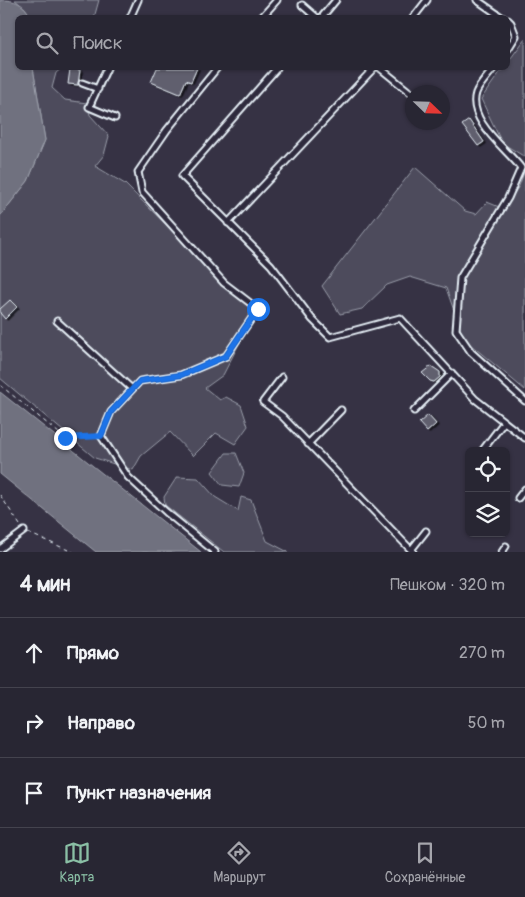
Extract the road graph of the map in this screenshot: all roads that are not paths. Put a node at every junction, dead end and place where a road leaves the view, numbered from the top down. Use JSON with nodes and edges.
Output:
{"nodes":[{"id":1,"x":138,"y":0,"type":"edge"},
{"id":2,"x":277,"y":0,"type":"edge"},
{"id":3,"x":336,"y":0,"type":"edge"},
{"id":4,"x":427,"y":0,"type":"edge"},
{"id":5,"x":477,"y":0,"type":"edge"},
{"id":6,"x":302,"y":5,"type":"dead end"},
{"id":7,"x":131,"y":15,"type":"edge"},
{"id":8,"x":264,"y":15,"type":"edge"},
{"id":9,"x":315,"y":15,"type":"edge"},
{"id":10,"x":322,"y":15,"type":"edge"},
{"id":11,"x":416,"y":15,"type":"edge"},
{"id":12,"x":499,"y":15,"type":"edge"},
{"id":13,"x":510,"y":22,"type":"edge"},
{"id":14,"x":510,"y":46,"type":"edge"},
{"id":15,"x":106,"y":70,"type":"edge"},
{"id":16,"x":216,"y":70,"type":"edge"},
{"id":17,"x":275,"y":70,"type":"edge"},
{"id":18,"x":372,"y":70,"type":"edge"},
{"id":19,"x":382,"y":70,"type":"edge"},
{"id":20,"x":493,"y":70,"type":"edge"},
{"id":21,"x":82,"y":82,"type":"dead end"},
{"id":22,"x":405,"y":88,"type":"edge"},
{"id":23,"x":98,"y":89,"type":"junction"},
{"id":24,"x":115,"y":118,"type":"dead end"},
{"id":25,"x":228,"y":223,"type":"junction"},
{"id":26,"x":57,"y":321,"type":"dead end"},
{"id":27,"x":452,"y":373,"type":"junction"},
{"id":28,"x":282,"y":377,"type":"dead end"},
{"id":29,"x":132,"y":389,"type":"junction"},
{"id":30,"x":525,"y":401,"type":"edge"},
{"id":31,"x":341,"y":410,"type":"dead end"},
{"id":32,"x":414,"y":411,"type":"dead end"},
{"id":33,"x":504,"y":422,"type":"junction"},
{"id":34,"x":525,"y":438,"type":"edge"},
{"id":35,"x":308,"y":444,"type":"junction"},
{"id":36,"x":485,"y":447,"type":"edge"},
{"id":37,"x":525,"y":489,"type":"edge"},
{"id":38,"x":518,"y":498,"type":"dead end"},
{"id":39,"x":24,"y":531,"type":"road end"},
{"id":40,"x":426,"y":531,"type":"dead end"},
{"id":41,"x":506,"y":546,"type":"dead end"},
{"id":42,"x":0,"y":550,"type":"edge"},
{"id":43,"x":412,"y":551,"type":"edge"},
{"id":44,"x":215,"y":552,"type":"edge"},
{"id":45,"x":502,"y":552,"type":"edge"}],
"edges":[{"from":1,"to":7,"type":"street"},
{"from":2,"to":8,"type":"street"},
{"from":3,"to":10,"type":"street"},
{"from":4,"to":11,"type":"street"},
{"from":5,"to":12,"type":"street"},
{"from":6,"to":9,"type":"street"},
{"from":13,"to":14,"type":"street"},
{"from":15,"to":23,"type":"street"},
{"from":16,"to":29,"type":"street"},
{"from":17,"to":25,"type":"street"},
{"from":18,"to":25,"type":"street"},
{"from":19,"to":22,"type":"street"},
{"from":20,"to":30,"type":"street"},
{"from":21,"to":23,"type":"street"},
{"from":23,"to":24,"type":"street"},
{"from":25,"to":27,"type":"street"},
{"from":26,"to":29,"type":"street"},
{"from":27,"to":32,"type":"street"},
{"from":27,"to":33,"type":"street"},
{"from":28,"to":35,"type":"street"},
{"from":29,"to":44,"type":"street"},
{"from":31,"to":35,"type":"street"},
{"from":33,"to":34,"type":"street"},
{"from":33,"to":36,"type":"street"},
{"from":35,"to":43,"type":"street"},
{"from":37,"to":38,"type":"street"},
{"from":39,"to":42,"type":"street"},
{"from":40,"to":43,"type":"street"},
{"from":41,"to":45,"type":"street"}]}
